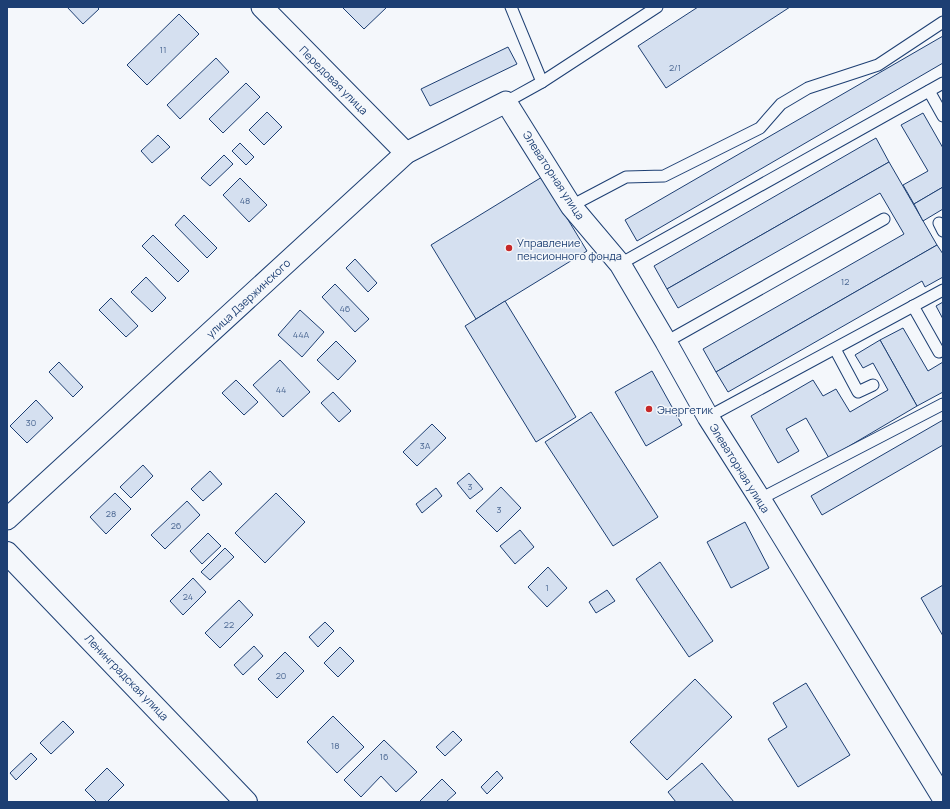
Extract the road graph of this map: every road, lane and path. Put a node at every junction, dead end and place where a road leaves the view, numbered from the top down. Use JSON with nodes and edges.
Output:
{"nodes":[{"id":1,"x":262,"y":7,"type":"edge"},
{"id":2,"x":512,"y":7,"type":"edge"},
{"id":3,"x":657,"y":7,"type":"edge"},
{"id":4,"x":943,"y":22,"type":"edge"},
{"id":5,"x":542,"y":82,"type":"junction"},
{"id":6,"x":943,"y":83,"type":"edge"},
{"id":7,"x":929,"y":91,"type":"junction"},
{"id":8,"x":506,"y":102,"type":"junction"},
{"id":9,"x":943,"y":116,"type":"edge"},
{"id":10,"x":406,"y":153,"type":"junction"},
{"id":11,"x":571,"y":206,"type":"junction"},
{"id":12,"x":884,"y":219,"type":"dead end"},
{"id":13,"x":620,"y":264,"type":"junction"},
{"id":14,"x":943,"y":290,"type":"edge"},
{"id":15,"x":913,"y":306,"type":"junction"},
{"id":16,"x":666,"y":342,"type":"junction"},
{"id":17,"x":835,"y":349,"type":"junction"},
{"id":18,"x":939,"y":352,"type":"dead end"},
{"id":19,"x":873,"y":385,"type":"dead end"},
{"id":20,"x":943,"y":404,"type":"edge"},
{"id":21,"x":708,"y":417,"type":"junction"},
{"id":22,"x":760,"y":499,"type":"junction"},
{"id":23,"x":7,"y":519,"type":"edge"},
{"id":24,"x":7,"y":553,"type":"edge"},
{"id":25,"x":943,"y":798,"type":"edge"},
{"id":26,"x":246,"y":802,"type":"edge"}],
"edges":[{"from":1,"to":10,"type":"street","name":"Передовая улица"},
{"from":2,"to":5,"type":"lane"},
{"from":3,"to":5,"type":"lane"},
{"from":4,"to":11,"type":"lane"},
{"from":5,"to":8,"type":"lane"},
{"from":6,"to":7,"type":"lane"},
{"from":7,"to":9,"type":"lane"},
{"from":7,"to":13,"type":"lane"},
{"from":8,"to":10,"type":"street","name":"улица Дзержинского"},
{"from":8,"to":11,"type":"street","name":"Элеваторная улица"},
{"from":10,"to":23,"type":"street","name":"улица Дзержинского"},
{"from":11,"to":13,"type":"street","name":"Элеваторная улица"},
{"from":12,"to":16,"type":"lane"},
{"from":13,"to":16,"type":"street","name":"Элеваторная улица"},
{"from":14,"to":15,"type":"lane"},
{"from":15,"to":17,"type":"lane"},
{"from":15,"to":18,"type":"lane"},
{"from":16,"to":21,"type":"street","name":"Элеваторная улица"},
{"from":17,"to":19,"type":"lane"},
{"from":17,"to":21,"type":"lane"},
{"from":20,"to":22,"type":"lane"},
{"from":21,"to":22,"type":"street","name":"Элеваторная улица"},
{"from":22,"to":25,"type":"street","name":"Элеваторная улица"},
{"from":24,"to":26,"type":"street","name":"Ленинградская улица"}]}
